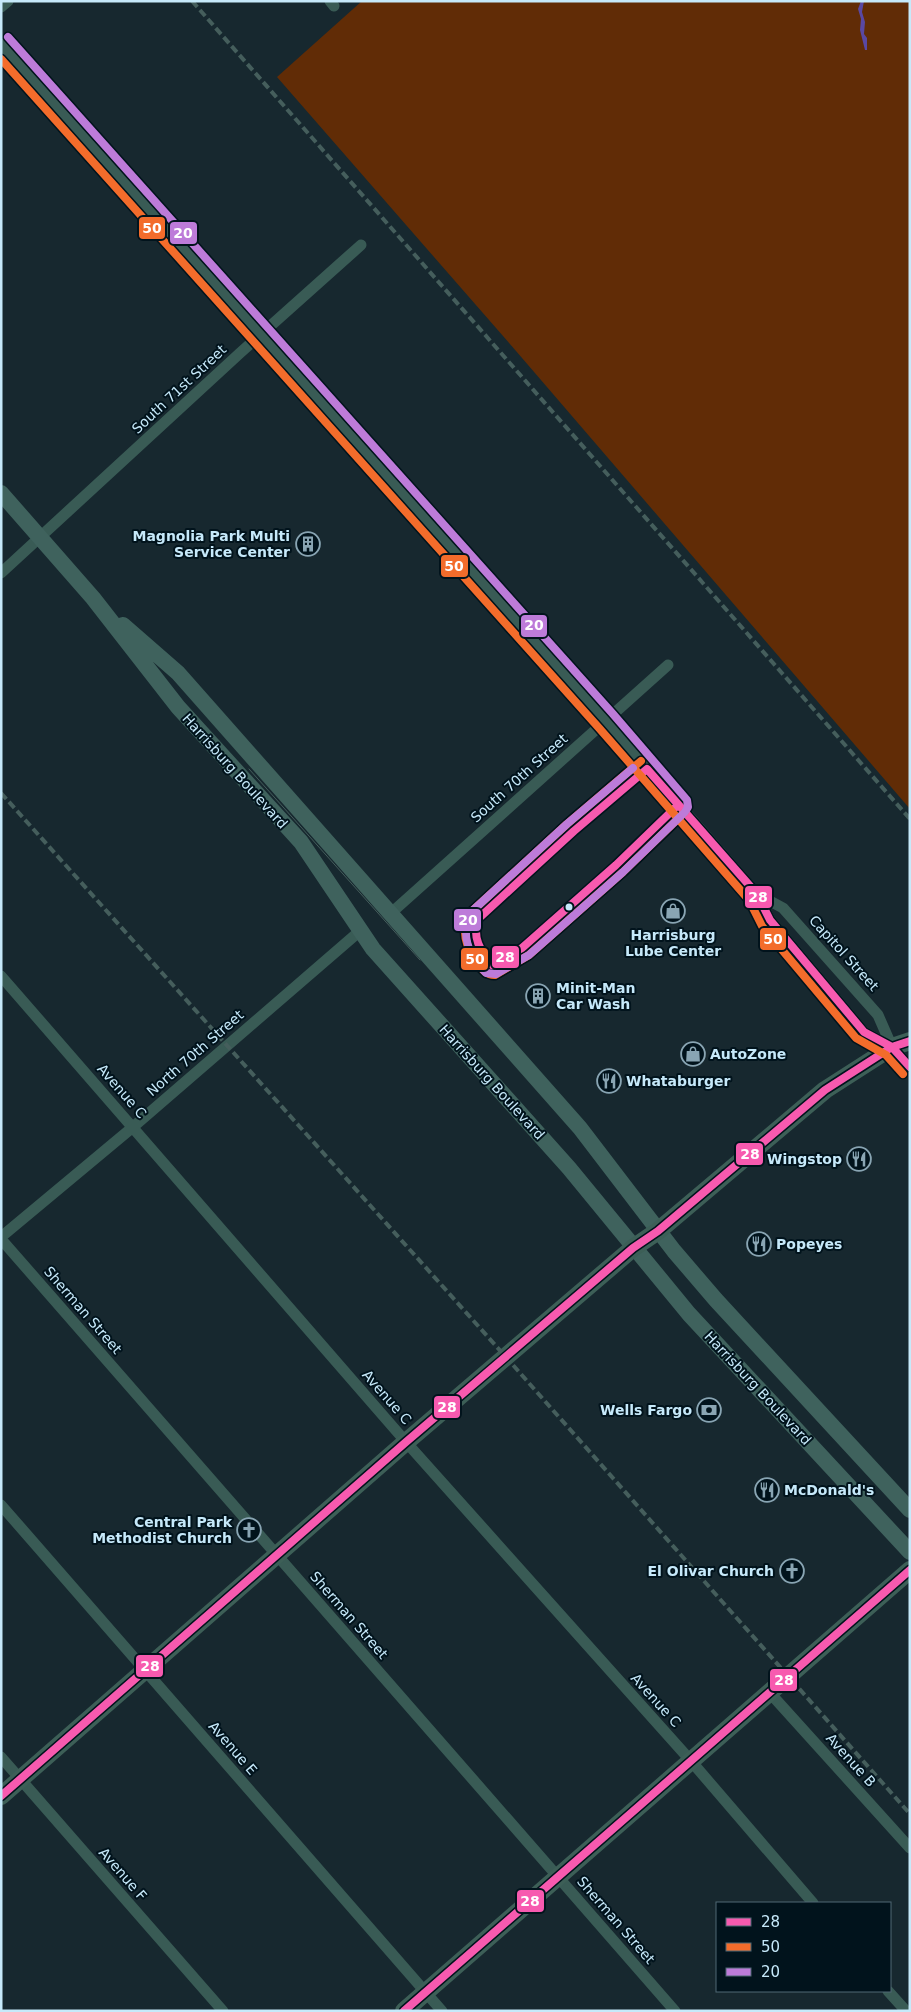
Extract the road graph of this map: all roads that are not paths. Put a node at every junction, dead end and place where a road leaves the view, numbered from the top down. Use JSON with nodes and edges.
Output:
{"nodes":[{"id":1,"x":8,"y":1,"type":"edge"},
{"id":2,"x":1,"y":7,"type":"edge"},
{"id":3,"x":1,"y":44,"type":"edge"},
{"id":4,"x":362,"y":245,"type":"dead end"},
{"id":5,"x":260,"y":334,"type":"junction"},
{"id":6,"x":1,"y":493,"type":"edge"},
{"id":7,"x":40,"y":537,"type":"junction"},
{"id":8,"x":1,"y":573,"type":"edge"},
{"id":9,"x":93,"y":598,"type":"junction"},
{"id":10,"x":668,"y":665,"type":"dead end"},
{"id":11,"x":606,"y":721,"type":"junction"},
{"id":12,"x":757,"y":894,"type":"junction"},
{"id":13,"x":390,"y":914,"type":"junction"},
{"id":14,"x":361,"y":930,"type":"junction"},
{"id":15,"x":1,"y":976,"type":"edge"},
{"id":16,"x":910,"y":1041,"type":"edge"},
{"id":17,"x":892,"y":1047,"type":"junction"},
{"id":18,"x":910,"y":1067,"type":"edge"},
{"id":19,"x":133,"y":1127,"type":"junction"},
{"id":20,"x":658,"y":1231,"type":"junction"},
{"id":21,"x":1,"y":1238,"type":"edge"},
{"id":22,"x":633,"y":1248,"type":"junction"},
{"id":23,"x":406,"y":1442,"type":"junction"},
{"id":24,"x":1,"y":1504,"type":"edge"},
{"id":25,"x":910,"y":1510,"type":"edge"},
{"id":26,"x":910,"y":1552,"type":"edge"},
{"id":27,"x":276,"y":1555,"type":"junction"},
{"id":28,"x":910,"y":1570,"type":"edge"},
{"id":29,"x":146,"y":1670,"type":"junction"},
{"id":30,"x":770,"y":1693,"type":"junction"},
{"id":31,"x":1,"y":1756,"type":"edge"},
{"id":32,"x":690,"y":1761,"type":"junction"},
{"id":33,"x":21,"y":1779,"type":"junction"},
{"id":34,"x":1,"y":1796,"type":"edge"},
{"id":35,"x":910,"y":1848,"type":"edge"},
{"id":36,"x":558,"y":1876,"type":"junction"},
{"id":37,"x":812,"y":1902,"type":"edge"},
{"id":38,"x":426,"y":1992,"type":"junction"},
{"id":39,"x":889,"y":1992,"type":"edge"},
{"id":40,"x":223,"y":2011,"type":"edge"},
{"id":41,"x":404,"y":2011,"type":"edge"},
{"id":42,"x":442,"y":2011,"type":"edge"},
{"id":43,"x":675,"y":2011,"type":"edge"},
{"id":44,"x":906,"y":2011,"type":"edge"}],
"edges":[{"from":1,"to":2,"type":"street"},
{"from":3,"to":5,"type":"street","name":"Capitol Street"},
{"from":4,"to":5,"type":"street","name":"South 71st Street"},
{"from":5,"to":7,"type":"street","name":"South 71st Street"},
{"from":5,"to":11,"type":"street","name":"Capitol Street"},
{"from":6,"to":7,"type":"main road","name":"Harrisburg Boulevard"},
{"from":7,"to":8,"type":"street","name":"South 71st Street"},
{"from":7,"to":9,"type":"main road","name":"Harrisburg Boulevard"},
{"from":9,"to":13,"type":"main road","name":"Harrisburg Boulevard"},
{"from":9,"to":14,"type":"main road","name":"Harrisburg Boulevard"},
{"from":10,"to":11,"type":"street","name":"South 70th Street"},
{"from":11,"to":12,"type":"street","name":"Capitol Street"},
{"from":11,"to":13,"type":"street","name":"South 70th Street"},
{"from":12,"to":17,"type":"street","name":"Capitol Street"},
{"from":12,"to":17,"type":"street","name":"Capitol Street"},
{"from":13,"to":20,"type":"main road","name":"Harrisburg Boulevard"},
{"from":14,"to":19,"type":"street","name":"North 70th Street"},
{"from":14,"to":22,"type":"main road","name":"Harrisburg Boulevard"},
{"from":15,"to":19,"type":"street","name":"Avenue C"},
{"from":16,"to":17,"type":"main road"},
{"from":17,"to":18,"type":"street","name":"Capitol Street"},
{"from":17,"to":20,"type":"main road"},
{"from":19,"to":21,"type":"street","name":"North 70th Street"},
{"from":19,"to":23,"type":"street","name":"Avenue C"},
{"from":20,"to":22,"type":"main road"},
{"from":20,"to":25,"type":"main road","name":"Harrisburg Boulevard"},
{"from":21,"to":27,"type":"street","name":"Sherman Street"},
{"from":22,"to":23,"type":"main road"},
{"from":22,"to":26,"type":"main road","name":"Harrisburg Boulevard"},
{"from":23,"to":27,"type":"main road"},
{"from":23,"to":32,"type":"street","name":"Avenue C"},
{"from":24,"to":29,"type":"street","name":"Avenue E"},
{"from":27,"to":29,"type":"main road"},
{"from":27,"to":36,"type":"street","name":"Sherman Street"},
{"from":28,"to":30,"type":"main road"},
{"from":29,"to":33,"type":"main road"},
{"from":29,"to":38,"type":"street","name":"Avenue E"},
{"from":30,"to":32,"type":"main road"},
{"from":30,"to":35,"type":"street","name":"Avenue B"},
{"from":31,"to":33,"type":"street","name":"Avenue F"},
{"from":32,"to":36,"type":"main road"},
{"from":32,"to":37,"type":"street","name":"Avenue C"},
{"from":33,"to":34,"type":"main road"},
{"from":33,"to":40,"type":"street","name":"Avenue F"},
{"from":36,"to":38,"type":"main road"},
{"from":36,"to":43,"type":"street","name":"Sherman Street"},
{"from":38,"to":41,"type":"main road"},
{"from":38,"to":42,"type":"street","name":"Avenue E"},
{"from":39,"to":44,"type":"street"}]}
